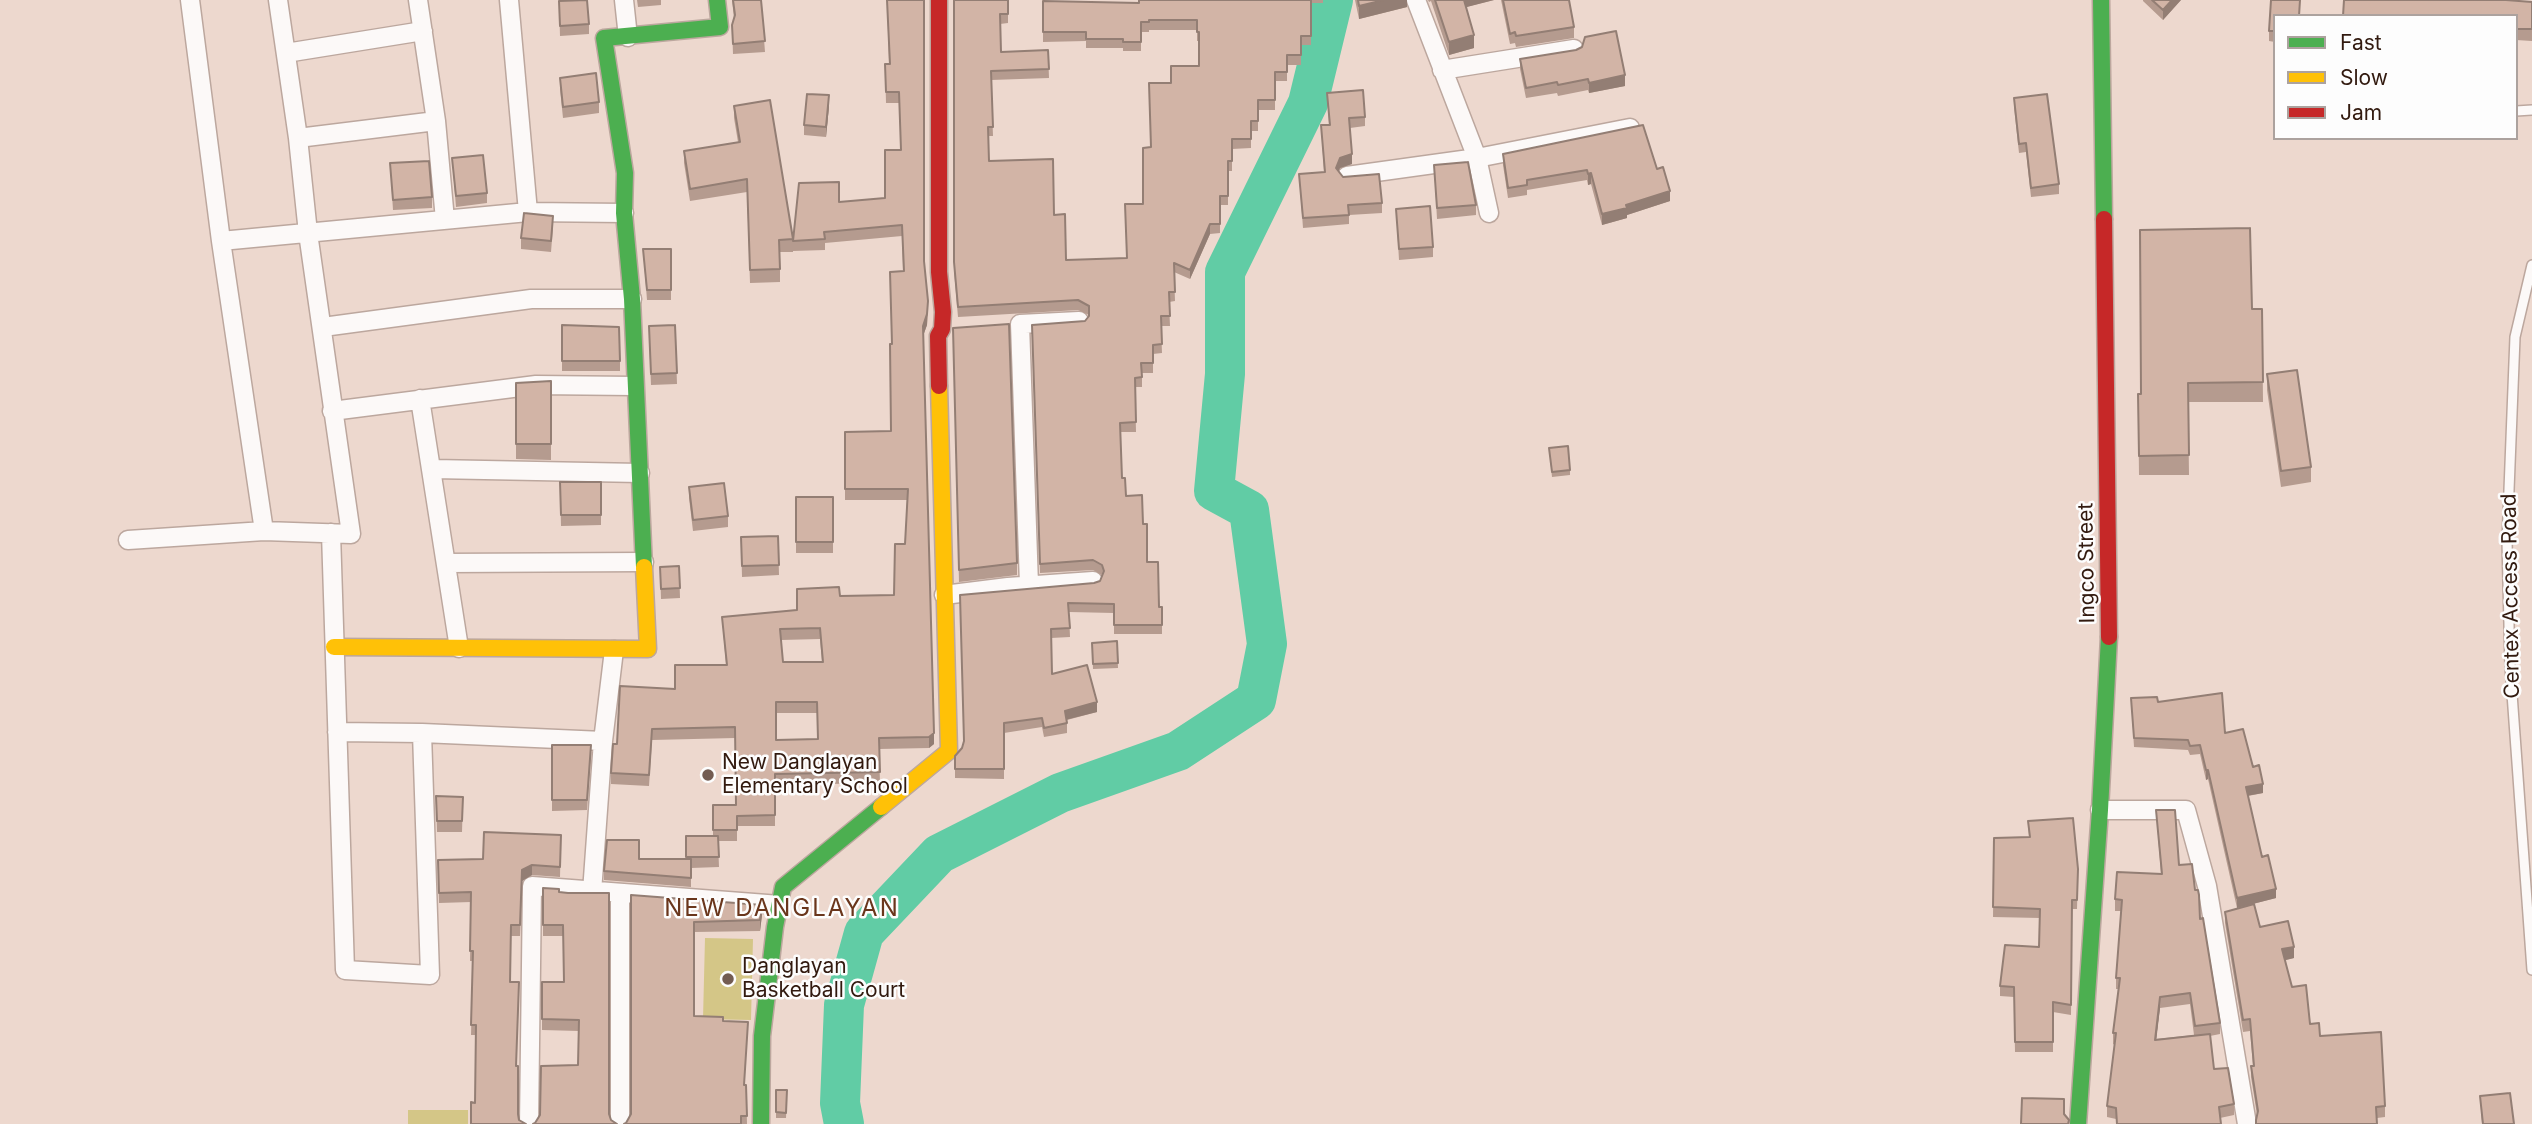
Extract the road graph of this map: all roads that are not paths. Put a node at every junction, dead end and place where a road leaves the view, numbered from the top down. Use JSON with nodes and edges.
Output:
{"nodes":[{"id":1,"x":190,"y":0,"type":"edge"},
{"id":2,"x":278,"y":0,"type":"edge"},
{"id":3,"x":418,"y":0,"type":"edge"},
{"id":4,"x":509,"y":0,"type":"edge"},
{"id":5,"x":624,"y":0,"type":"edge"},
{"id":6,"x":717,"y":0,"type":"edge"},
{"id":7,"x":939,"y":0,"type":"edge"},
{"id":8,"x":1416,"y":0,"type":"edge"},
{"id":9,"x":2101,"y":0,"type":"edge"},
{"id":10,"x":423,"y":31,"type":"junction"},
{"id":11,"x":628,"y":37,"type":"junction"},
{"id":12,"x":1574,"y":49,"type":"edge"},
{"id":13,"x":286,"y":53,"type":"junction"},
{"id":14,"x":1443,"y":71,"type":"junction"},
{"id":15,"x":436,"y":121,"type":"junction"},
{"id":16,"x":1636,"y":127,"type":"edge"},
{"id":17,"x":298,"y":138,"type":"junction"},
{"id":18,"x":1478,"y":158,"type":"junction"},
{"id":19,"x":1347,"y":176,"type":"edge"},
{"id":20,"x":528,"y":212,"type":"junction"},
{"id":21,"x":624,"y":213,"type":"junction"},
{"id":22,"x":1489,"y":213,"type":"dead end"},
{"id":23,"x":445,"y":220,"type":"junction"},
{"id":24,"x":308,"y":233,"type":"junction"},
{"id":25,"x":221,"y":241,"type":"junction"},
{"id":26,"x":2532,"y":265,"type":"edge"},
{"id":27,"x":632,"y":299,"type":"junction"},
{"id":28,"x":1079,"y":321,"type":"edge"},
{"id":29,"x":323,"y":327,"type":"junction"},
{"id":30,"x":634,"y":386,"type":"junction"},
{"id":31,"x":420,"y":399,"type":"junction"},
{"id":32,"x":332,"y":411,"type":"junction"},
{"id":33,"x":433,"y":469,"type":"junction"},
{"id":34,"x":640,"y":473,"type":"junction"},
{"id":35,"x":264,"y":531,"type":"junction"},
{"id":36,"x":331,"y":533,"type":"junction"},
{"id":37,"x":128,"y":540,"type":"dead end"},
{"id":38,"x":644,"y":562,"type":"junction"},
{"id":39,"x":446,"y":563,"type":"junction"},
{"id":40,"x":1093,"y":581,"type":"edge"},
{"id":41,"x":1029,"y":585,"type":"junction"},
{"id":42,"x":944,"y":595,"type":"junction"},
{"id":43,"x":334,"y":647,"type":"junction"},
{"id":44,"x":459,"y":648,"type":"junction"},
{"id":45,"x":614,"y":650,"type":"junction"},
{"id":46,"x":337,"y":732,"type":"junction"},
{"id":47,"x":422,"y":733,"type":"junction"},
{"id":48,"x":603,"y":741,"type":"junction"},
{"id":49,"x":2100,"y":810,"type":"junction"},
{"id":50,"x":592,"y":892,"type":"junction"},
{"id":51,"x":620,"y":894,"type":"junction"},
{"id":52,"x":780,"y":905,"type":"junction"},
{"id":53,"x":2532,"y":970,"type":"edge"},
{"id":54,"x":528,"y":1124,"type":"edge"},
{"id":55,"x":620,"y":1124,"type":"edge"},
{"id":56,"x":761,"y":1124,"type":"edge"},
{"id":57,"x":2078,"y":1124,"type":"edge"},
{"id":58,"x":2247,"y":1124,"type":"edge"}],
"edges":[{"from":1,"to":25,"type":"street"},
{"from":2,"to":13,"type":"street"},
{"from":3,"to":10,"type":"street"},
{"from":4,"to":20,"type":"street"},
{"from":5,"to":11,"type":"street"},
{"from":6,"to":11,"type":"street"},
{"from":7,"to":42,"type":"street"},
{"from":8,"to":14,"type":"street"},
{"from":9,"to":49,"type":"street","name":"Ingco Street"},
{"from":10,"to":13,"type":"street"},
{"from":10,"to":15,"type":"street"},
{"from":11,"to":21,"type":"street"},
{"from":12,"to":14,"type":"street"},
{"from":13,"to":17,"type":"street"},
{"from":14,"to":18,"type":"street"},
{"from":15,"to":17,"type":"street"},
{"from":15,"to":23,"type":"street"},
{"from":16,"to":18,"type":"street"},
{"from":17,"to":24,"type":"street"},
{"from":18,"to":19,"type":"street"},
{"from":18,"to":22,"type":"street"},
{"from":20,"to":21,"type":"street"},
{"from":20,"to":23,"type":"street"},
{"from":21,"to":27,"type":"street"},
{"from":23,"to":24,"type":"street"},
{"from":24,"to":25,"type":"street"},
{"from":24,"to":29,"type":"street"},
{"from":25,"to":35,"type":"street"},
{"from":26,"to":53,"type":"lane","name":"Centex Access Road"},
{"from":27,"to":29,"type":"street"},
{"from":27,"to":30,"type":"street"},
{"from":28,"to":41,"type":"street"},
{"from":29,"to":32,"type":"street"},
{"from":30,"to":31,"type":"street"},
{"from":30,"to":34,"type":"street"},
{"from":31,"to":32,"type":"street"},
{"from":31,"to":33,"type":"street"},
{"from":32,"to":36,"type":"street"},
{"from":33,"to":34,"type":"street"},
{"from":33,"to":39,"type":"street"},
{"from":34,"to":38,"type":"street"},
{"from":35,"to":36,"type":"street"},
{"from":35,"to":37,"type":"street"},
{"from":36,"to":43,"type":"street"},
{"from":38,"to":39,"type":"street"},
{"from":38,"to":45,"type":"street"},
{"from":39,"to":44,"type":"street"},
{"from":40,"to":41,"type":"street"},
{"from":41,"to":42,"type":"street"},
{"from":42,"to":52,"type":"street"},
{"from":43,"to":44,"type":"street"},
{"from":43,"to":46,"type":"street"},
{"from":44,"to":45,"type":"street"},
{"from":45,"to":48,"type":"street"},
{"from":46,"to":47,"type":"street"},
{"from":46,"to":47,"type":"street"},
{"from":47,"to":48,"type":"street"},
{"from":48,"to":50,"type":"street"},
{"from":49,"to":57,"type":"street","name":"Ingco Street"},
{"from":49,"to":58,"type":"street"},
{"from":50,"to":51,"type":"street"},
{"from":50,"to":54,"type":"street"},
{"from":51,"to":52,"type":"street"},
{"from":51,"to":55,"type":"street"},
{"from":52,"to":56,"type":"street"}]}
